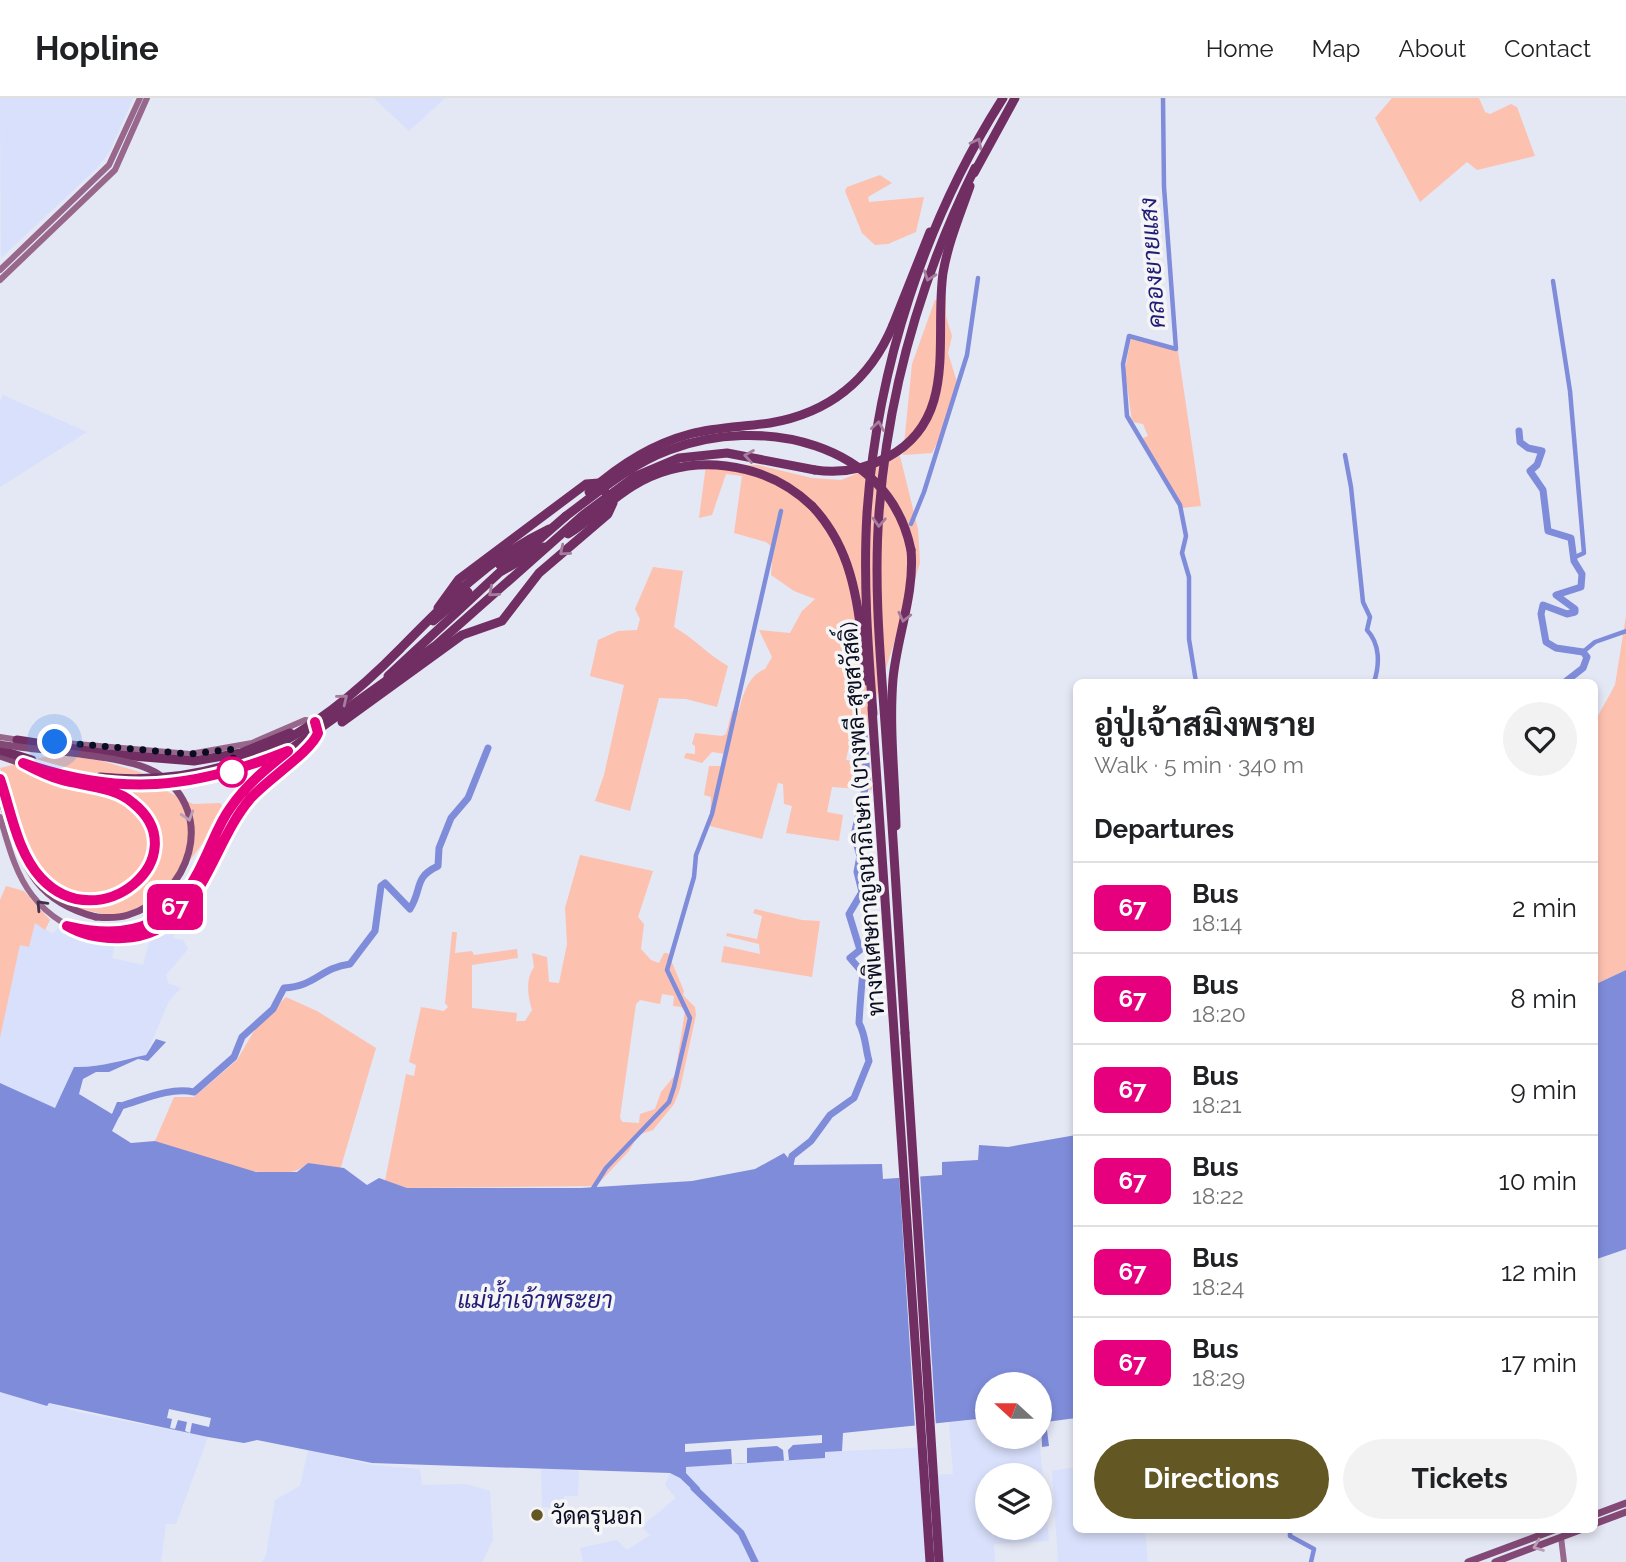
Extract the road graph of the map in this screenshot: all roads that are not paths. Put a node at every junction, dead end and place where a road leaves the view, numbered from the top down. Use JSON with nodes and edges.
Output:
{"nodes":[{"id":1,"x":140,"y":98,"type":"edge"},
{"id":2,"x":147,"y":98,"type":"edge"},
{"id":3,"x":1003,"y":98,"type":"edge"},
{"id":4,"x":1015,"y":98,"type":"edge"},
{"id":5,"x":975,"y":168,"type":"junction"},
{"id":6,"x":961,"y":174,"type":"junction"},
{"id":7,"x":0,"y":270,"type":"edge"},
{"id":8,"x":0,"y":280,"type":"edge"},
{"id":9,"x":566,"y":516,"type":"junction"},
{"id":10,"x":550,"y":529,"type":"junction"},
{"id":11,"x":551,"y":543,"type":"junction"},
{"id":12,"x":438,"y":608,"type":"junction"},
{"id":13,"x":402,"y":647,"type":"junction"},
{"id":14,"x":873,"y":714,"type":"junction"},
{"id":15,"x":342,"y":722,"type":"dead end"},
{"id":16,"x":312,"y":724,"type":"junction"},
{"id":17,"x":0,"y":737,"type":"edge"},
{"id":18,"x":18,"y":740,"type":"junction"},
{"id":19,"x":0,"y":744,"type":"edge"},
{"id":20,"x":288,"y":751,"type":"junction"},
{"id":21,"x":0,"y":753,"type":"edge"},
{"id":22,"x":23,"y":763,"type":"junction"},
{"id":23,"x":0,"y":779,"type":"edge"},
{"id":24,"x":0,"y":798,"type":"edge"},
{"id":25,"x":0,"y":817,"type":"edge"},
{"id":26,"x":896,"y":899,"type":"junction"},
{"id":27,"x":67,"y":926,"type":"junction"},
{"id":28,"x":1626,"y":1503,"type":"edge"},
{"id":29,"x":1626,"y":1512,"type":"edge"},
{"id":30,"x":1598,"y":1514,"type":"edge"},
{"id":31,"x":1598,"y":1522,"type":"edge"},
{"id":32,"x":1546,"y":1533,"type":"edge"},
{"id":33,"x":1572,"y":1533,"type":"edge"},
{"id":34,"x":1561,"y":1537,"type":"junction"},
{"id":35,"x":930,"y":1562,"type":"edge"},
{"id":36,"x":939,"y":1562,"type":"edge"},
{"id":37,"x":1468,"y":1562,"type":"edge"},
{"id":38,"x":1495,"y":1562,"type":"edge"},
{"id":39,"x":1564,"y":1562,"type":"edge"}],
"edges":[{"from":1,"to":7,"type":"street"},
{"from":2,"to":8,"type":"street"},
{"from":6,"to":3,"type":"highway","name":"ทางพิเศษกาญจนาภิเษก (บางพลี-สุขสวัสดิ์)","one_way":true,"bridge":true},
{"from":4,"to":5,"type":"highway","name":"ทางพิเศษกาญจนาภิเษก (บางพลี-สุขสวัสดิ์)"},
{"from":5,"to":11,"type":"highway","one_way":true,"bridge":true},
{"from":5,"to":26,"type":"highway","name":"ทางพิเศษกาญจนาภิเษก (บางพลี-สุขสวัสดิ์)","one_way":true,"bridge":true},
{"from":6,"to":9,"type":"highway","bridge":true},
{"from":14,"to":6,"type":"highway","name":"ทางพิเศษกาญจนาภิเษก (บางพลี-สุขสวัสดิ์)","one_way":true,"bridge":true},
{"from":9,"to":10,"type":"highway"},
{"from":9,"to":26,"type":"highway","one_way":true,"bridge":true},
{"from":10,"to":12,"type":"highway","bridge":true},
{"from":10,"to":13,"type":"highway","bridge":true},
{"from":11,"to":14,"type":"highway","bridge":true},
{"from":11,"to":20,"type":"highway","one_way":true,"bridge":true},
{"from":12,"to":13,"type":"highway","bridge":true},
{"from":12,"to":15,"type":"highway","one_way":true},
{"from":16,"to":13,"type":"highway","one_way":true,"bridge":true},
{"from":14,"to":35,"type":"highway","name":"ทางพิเศษกาญจนาภิเษก (บางพลี-สุขสวัสดิ์)"},
{"from":16,"to":18,"type":"highway","bridge":true},
{"from":16,"to":21,"type":"highway","bridge":true},
{"from":17,"to":18,"type":"street"},
{"from":18,"to":27,"type":"street"},
{"from":19,"to":24,"type":"main road","one_way":true,"bridge":true},
{"from":20,"to":22,"type":"highway","bridge":true},
{"from":20,"to":27,"type":"highway"},
{"from":21,"to":22,"type":"main road"},
{"from":22,"to":23,"type":"main road"},
{"from":27,"to":25,"type":"street","one_way":true},
{"from":26,"to":36,"type":"highway","name":"ทางพิเศษกาญจนาภิเษก (บางพลี-สุขสวัสดิ์)","bridge":true},
{"from":28,"to":30,"type":"main road"},
{"from":29,"to":31,"type":"main road"},
{"from":32,"to":37,"type":"main road"},
{"from":33,"to":34,"type":"main road"},
{"from":34,"to":38,"type":"main road","one_way":true},
{"from":34,"to":39,"type":"street"}]}
